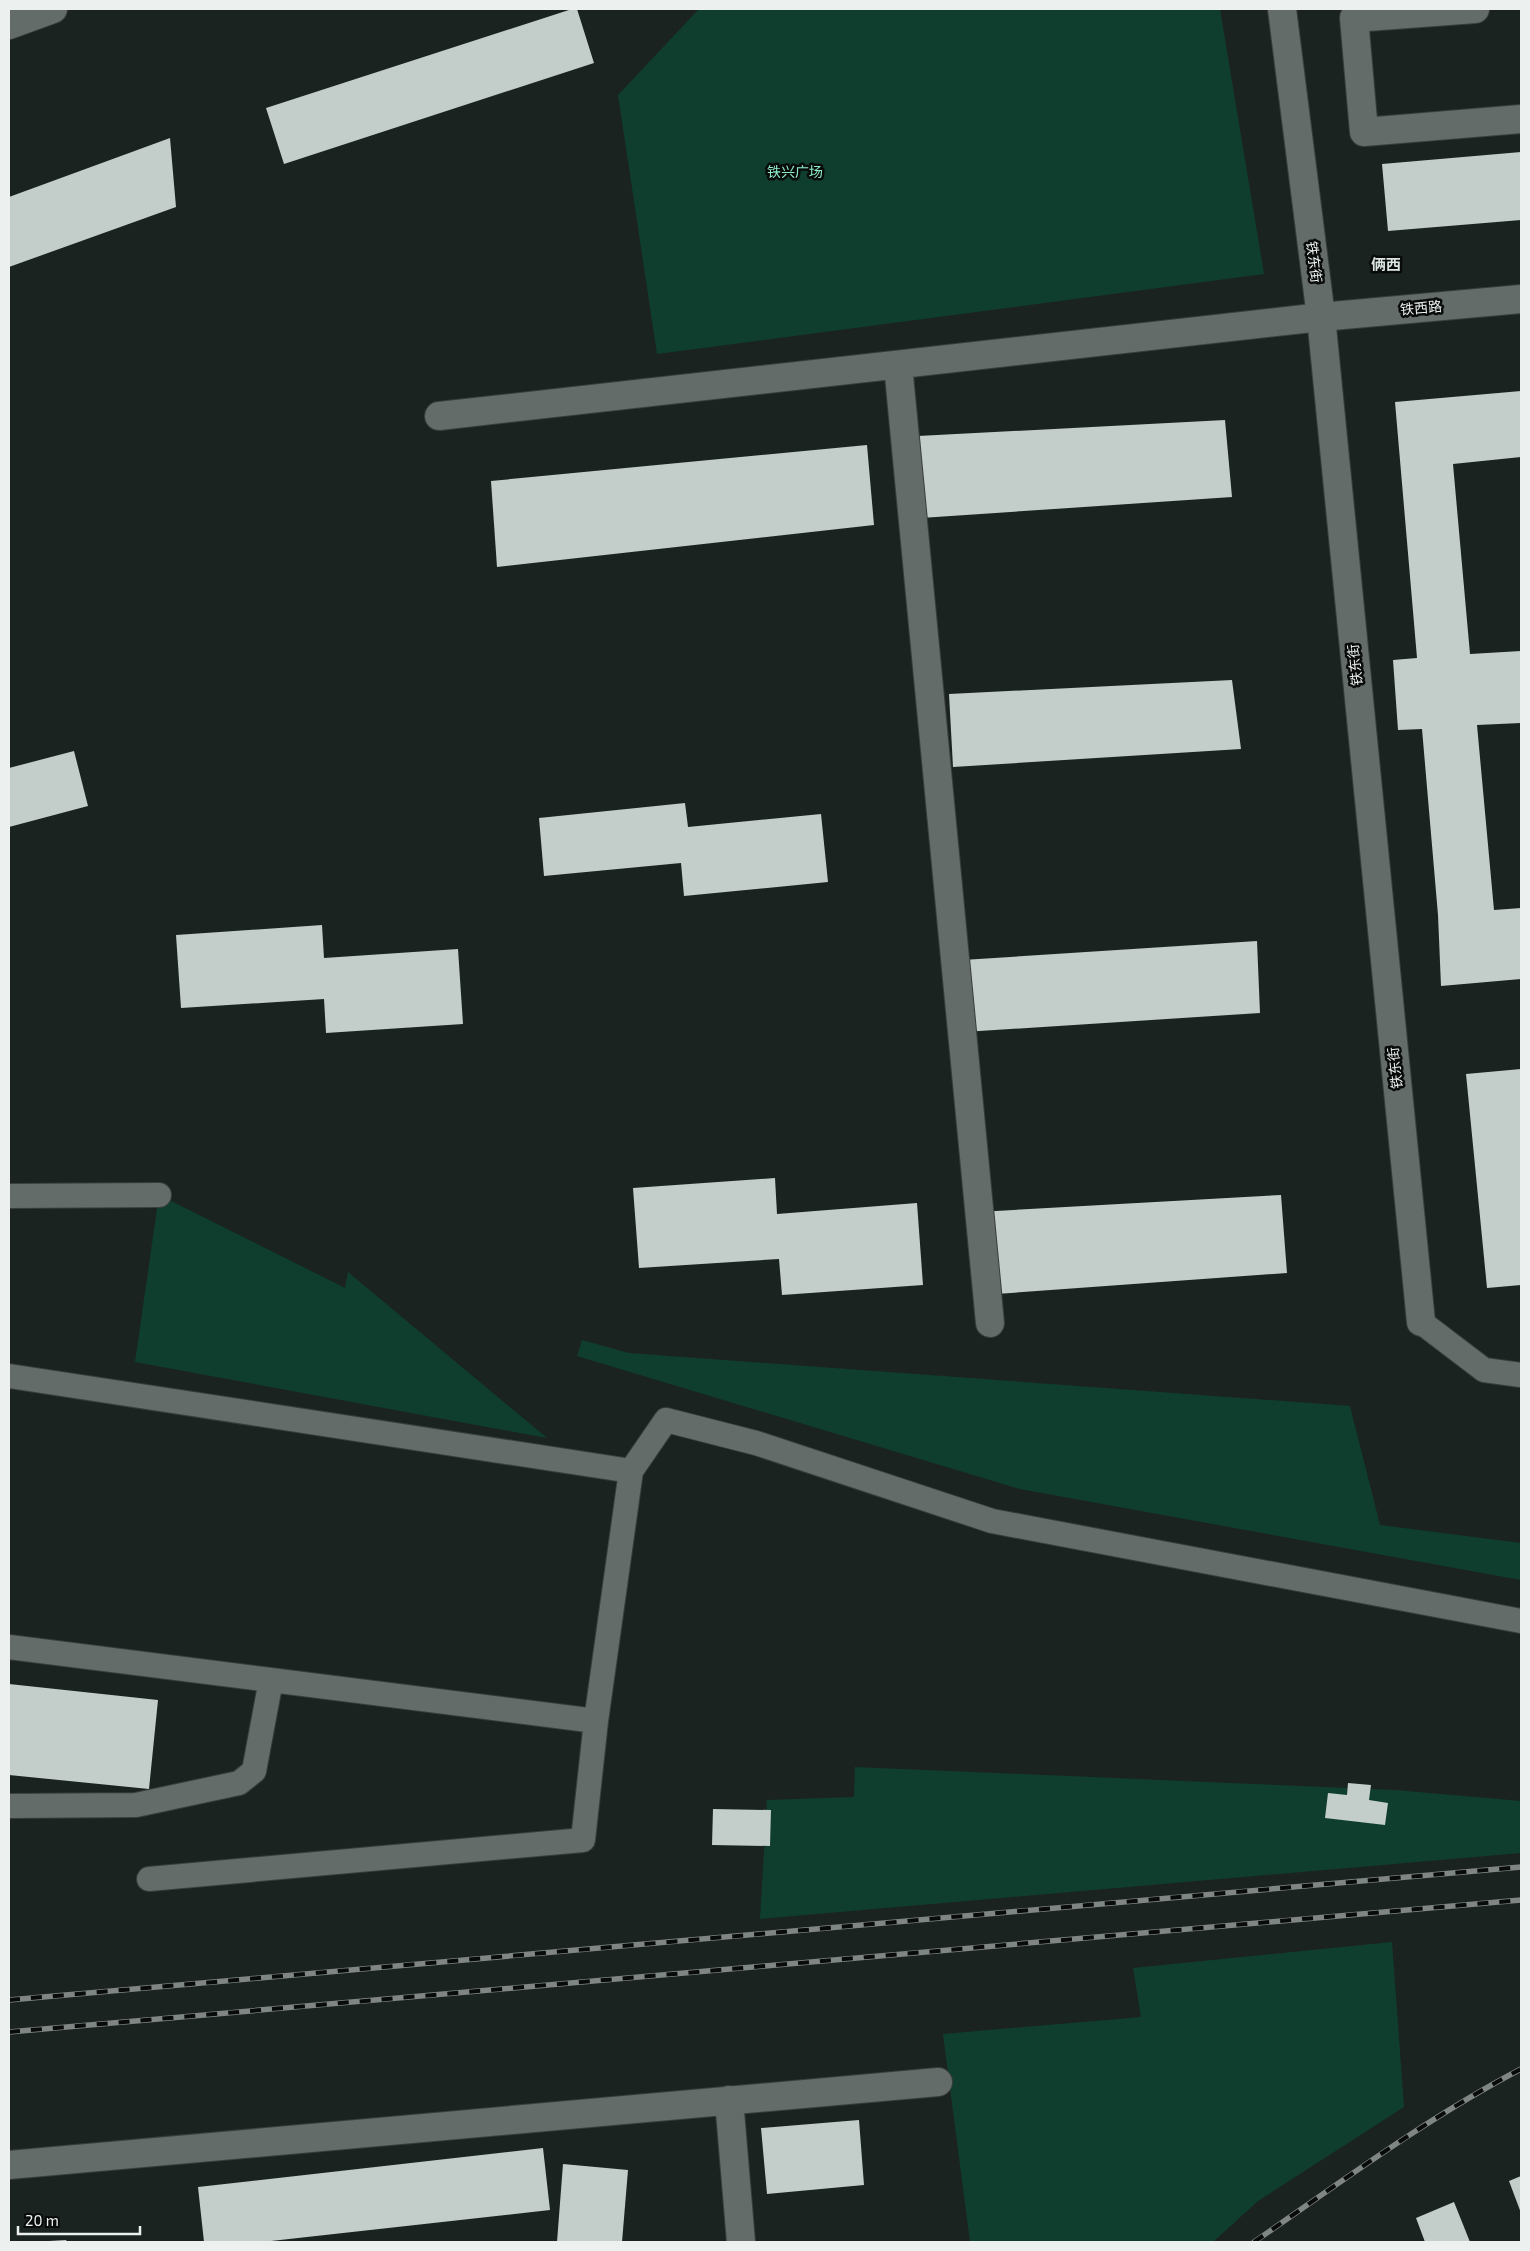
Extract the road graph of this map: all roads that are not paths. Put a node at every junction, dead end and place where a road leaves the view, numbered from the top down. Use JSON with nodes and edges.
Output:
{"nodes":[{"id":1,"x":53,"y":9,"type":"edge"},
{"id":2,"x":1282,"y":9,"type":"edge"},
{"id":3,"x":1475,"y":9,"type":"edge"},
{"id":4,"x":9,"y":24,"type":"edge"},
{"id":5,"x":1521,"y":119,"type":"edge"},
{"id":6,"x":1521,"y":299,"type":"edge"},
{"id":7,"x":1321,"y":317,"type":"junction"},
{"id":8,"x":898,"y":365,"type":"junction"},
{"id":9,"x":439,"y":416,"type":"dead end"},
{"id":10,"x":158,"y":1195,"type":"dead end"},
{"id":11,"x":9,"y":1196,"type":"edge"},
{"id":12,"x":1421,"y":1322,"type":"joint"},
{"id":13,"x":990,"y":1323,"type":"dead end"},
{"id":14,"x":1521,"y":1374,"type":"edge"},
{"id":15,"x":9,"y":1376,"type":"edge"},
{"id":16,"x":631,"y":1471,"type":"junction"},
{"id":17,"x":1521,"y":1621,"type":"edge"},
{"id":18,"x":9,"y":1647,"type":"edge"},
{"id":19,"x":271,"y":1680,"type":"junction"},
{"id":20,"x":596,"y":1721,"type":"junction"},
{"id":21,"x":9,"y":1806,"type":"edge"},
{"id":22,"x":149,"y":1879,"type":"dead end"},
{"id":23,"x":938,"y":2082,"type":"dead end"},
{"id":24,"x":729,"y":2100,"type":"junction"},
{"id":25,"x":9,"y":2165,"type":"edge"},
{"id":26,"x":741,"y":2242,"type":"edge"}],
"edges":[{"from":1,"to":4,"type":"street"},
{"from":2,"to":7,"type":"street","name":"铁东街"},
{"from":3,"to":5,"type":"street"},
{"from":6,"to":7,"type":"street","name":"铁西路"},
{"from":7,"to":8,"type":"street","name":"铁西路"},
{"from":7,"to":12,"type":"street","name":"铁东街"},
{"from":8,"to":9,"type":"street","name":"铁西路"},
{"from":8,"to":13,"type":"street"},
{"from":10,"to":11,"type":"lane"},
{"from":12,"to":14,"type":"lane"},
{"from":15,"to":16,"type":"lane"},
{"from":16,"to":17,"type":"lane"},
{"from":16,"to":20,"type":"lane"},
{"from":18,"to":19,"type":"lane"},
{"from":19,"to":20,"type":"lane"},
{"from":19,"to":21,"type":"lane"},
{"from":20,"to":22,"type":"lane"},
{"from":23,"to":24,"type":"street"},
{"from":24,"to":25,"type":"street"},
{"from":24,"to":26,"type":"street"}]}
